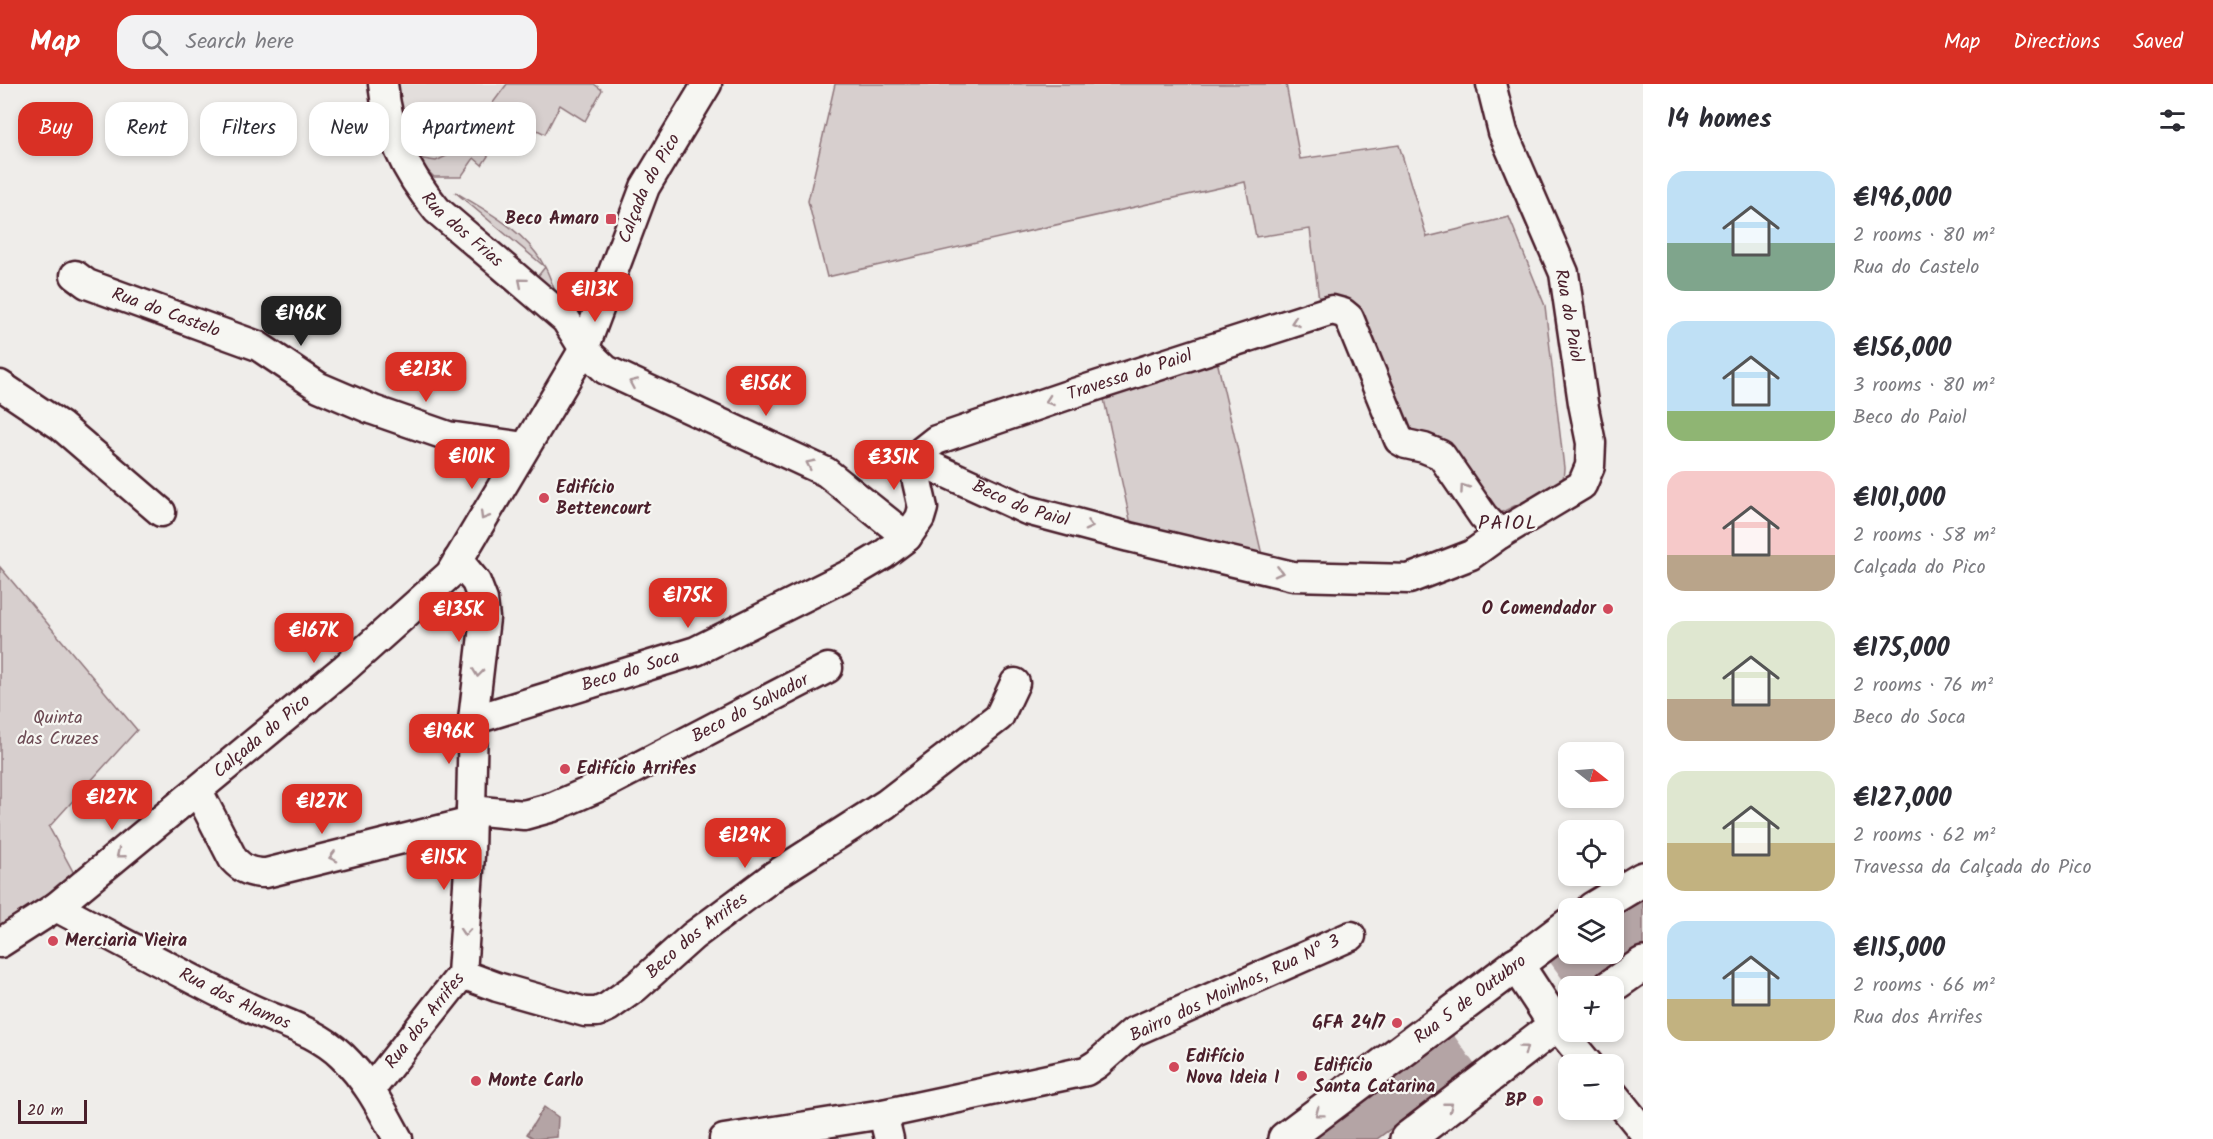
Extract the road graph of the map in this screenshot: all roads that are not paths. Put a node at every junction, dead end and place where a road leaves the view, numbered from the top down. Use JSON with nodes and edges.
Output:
{"nodes":[{"id":1,"x":383,"y":84,"type":"edge"},
{"id":2,"x":707,"y":84,"type":"edge"},
{"id":3,"x":1491,"y":84,"type":"edge"},
{"id":4,"x":75,"y":275,"type":"dead end"},
{"id":5,"x":584,"y":349,"type":"junction"},
{"id":6,"x":0,"y":386,"type":"edge"},
{"id":7,"x":524,"y":447,"type":"junction"},
{"id":8,"x":918,"y":460,"type":"junction"},
{"id":9,"x":1582,"y":485,"type":"joint"},
{"id":10,"x":161,"y":512,"type":"dead end"},
{"id":11,"x":1500,"y":534,"type":"junction"},
{"id":12,"x":907,"y":537,"type":"junction"},
{"id":13,"x":458,"y":560,"type":"junction"},
{"id":14,"x":828,"y":668,"type":"dead end"},
{"id":15,"x":1015,"y":683,"type":"dead end"},
{"id":16,"x":473,"y":720,"type":"junction"},
{"id":17,"x":198,"y":790,"type":"junction"},
{"id":18,"x":471,"y":816,"type":"junction"},
{"id":19,"x":1643,"y":879,"type":"edge"},
{"id":20,"x":1611,"y":898,"type":"edge"},
{"id":21,"x":56,"y":907,"type":"junction"},
{"id":22,"x":1558,"y":933,"type":"edge"},
{"id":23,"x":1351,"y":936,"type":"dead end"},
{"id":24,"x":0,"y":943,"type":"edge"},
{"id":25,"x":1516,"y":964,"type":"junction"},
{"id":26,"x":1643,"y":964,"type":"edge"},
{"id":27,"x":462,"y":974,"type":"junction"},
{"id":28,"x":1624,"y":977,"type":"edge"},
{"id":29,"x":1558,"y":1015,"type":"edge"},
{"id":30,"x":1558,"y":1023,"type":"edge"},
{"id":31,"x":371,"y":1089,"type":"junction"},
{"id":32,"x":1624,"y":1107,"type":"edge"},
{"id":33,"x":886,"y":1126,"type":"edge"},
{"id":34,"x":1643,"y":1131,"type":"edge"},
{"id":35,"x":398,"y":1139,"type":"edge"},
{"id":36,"x":724,"y":1139,"type":"edge"},
{"id":37,"x":1285,"y":1139,"type":"edge"},
{"id":38,"x":1407,"y":1139,"type":"edge"}],
"edges":[{"from":5,"to":1,"type":"street","name":"Rua dos Frias","one_way":true},
{"from":2,"to":5,"type":"street","name":"Calçada do Pico"},
{"from":3,"to":9,"type":"street","name":"Rua do Paiol"},
{"from":4,"to":7,"type":"street","name":"Rua do Castelo"},
{"from":5,"to":7,"type":"street","name":"Calçada do Pico"},
{"from":12,"to":5,"type":"street","one_way":true},
{"from":6,"to":10,"type":"street"},
{"from":7,"to":13,"type":"street","name":"Calçada do Pico","one_way":true},
{"from":8,"to":11,"type":"street","name":"Beco do Paiol","one_way":true},
{"from":11,"to":8,"type":"street","name":"Travessa do Paiol","one_way":true},
{"from":8,"to":12,"type":"street"},
{"from":9,"to":11,"type":"street","name":"Beco do Paiol"},
{"from":12,"to":16,"type":"street","name":"Beco do Soca"},
{"from":13,"to":16,"type":"street","name":"Rua dos Arrifes","one_way":true},
{"from":13,"to":17,"type":"street","name":"Calçada do Pico"},
{"from":14,"to":18,"type":"street","name":"Beco do Salvador"},
{"from":15,"to":27,"type":"street","name":"Beco dos Arrifes"},
{"from":16,"to":18,"type":"street","name":"Rua dos Arrifes"},
{"from":18,"to":17,"type":"street","name":"Beco do Salvador","one_way":true},
{"from":17,"to":21,"type":"street","name":"Calçada do Pico","one_way":true},
{"from":18,"to":27,"type":"street","name":"Rua dos Arrifes","one_way":true},
{"from":19,"to":20,"type":"main road"},
{"from":21,"to":24,"type":"street","name":"Calçada do Pico"},
{"from":21,"to":31,"type":"street","name":"Rua dos Alamos"},
{"from":22,"to":25,"type":"main road","name":"Rua 5 de Outubro"},
{"from":23,"to":33,"type":"street","name":"Bairro dos Moinhos, Rua Nº 3"},
{"from":25,"to":29,"type":"main road"},
{"from":25,"to":37,"type":"main road","name":"Rua 5 de Outubro","one_way":true},
{"from":26,"to":28,"type":"main road"},
{"from":27,"to":31,"type":"street","name":"Rua dos Arrifes"},
{"from":38,"to":30,"type":"main road","one_way":true},
{"from":31,"to":35,"type":"street","name":"Rua dos Alamos"},
{"from":32,"to":34,"type":"street"},
{"from":33,"to":36,"type":"street","name":"Bairro dos Moinhos, Rua Nº 3"}]}
